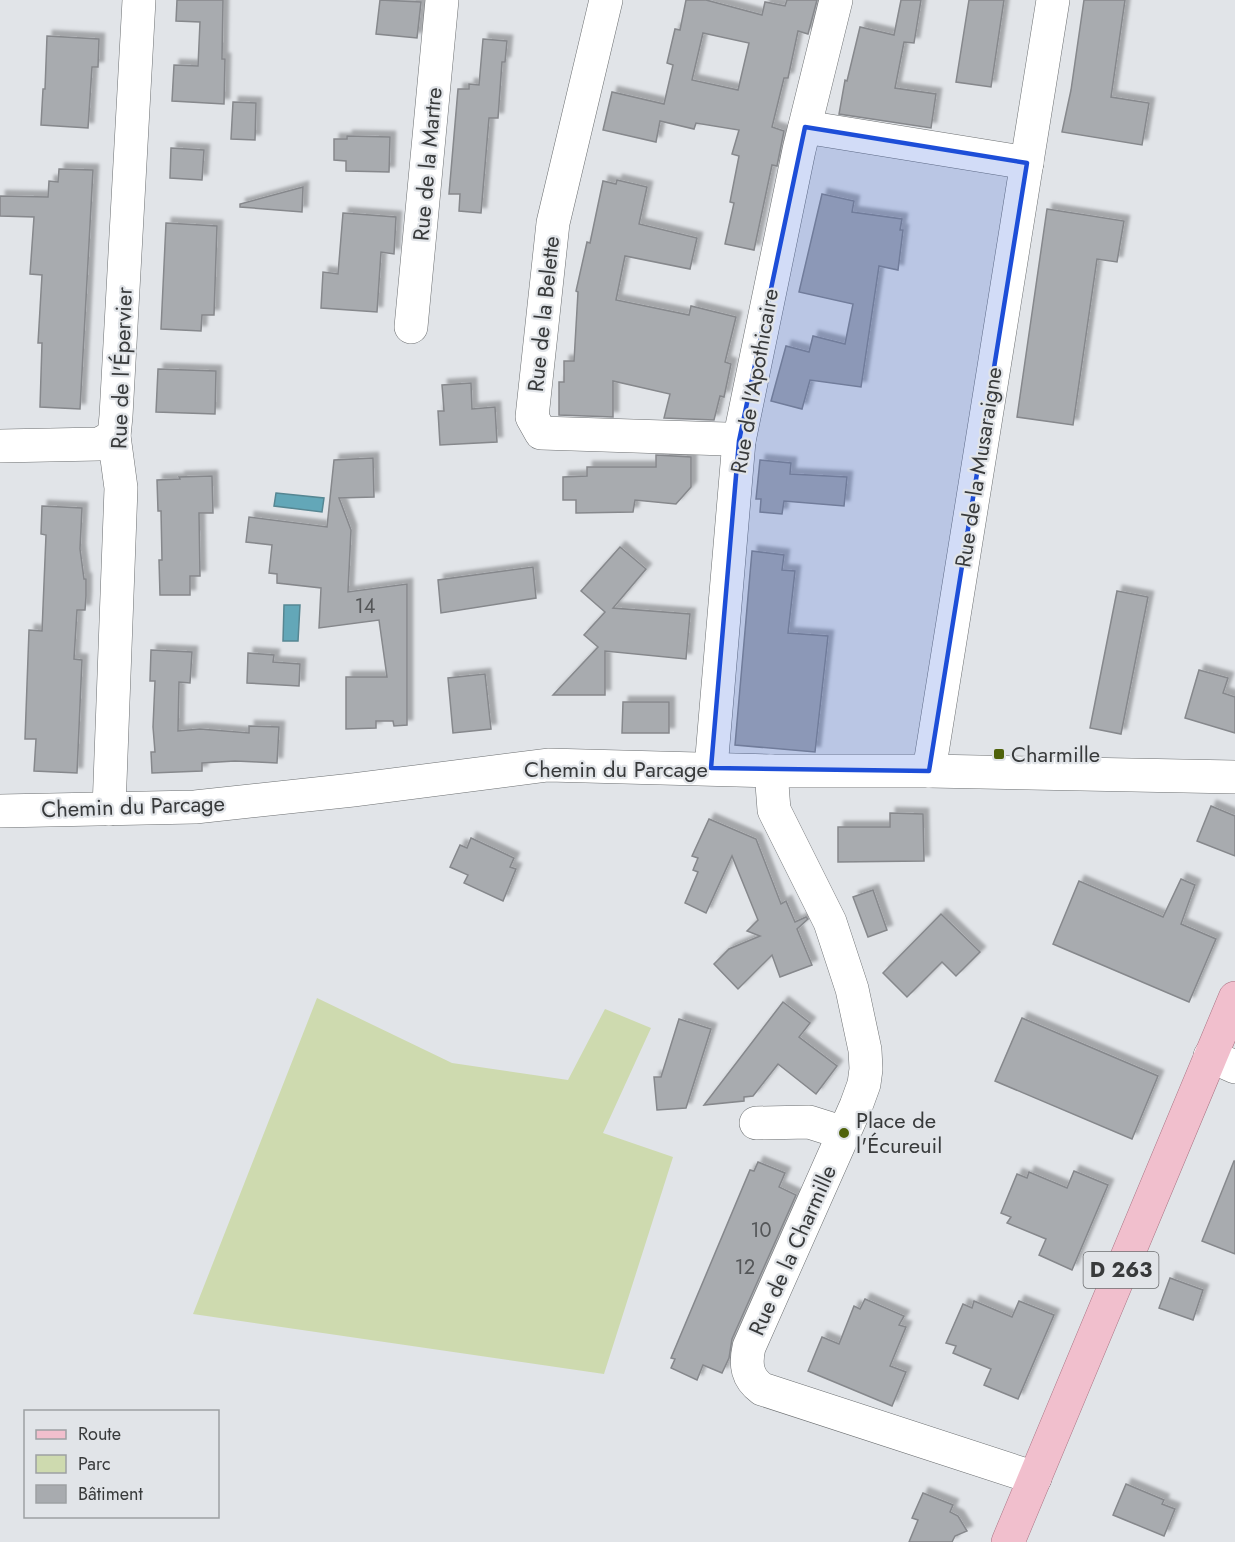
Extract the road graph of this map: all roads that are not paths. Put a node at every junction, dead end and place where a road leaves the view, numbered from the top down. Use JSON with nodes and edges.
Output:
{"nodes":[{"id":1,"x":139,"y":0,"type":"edge"},
{"id":2,"x":442,"y":0,"type":"edge"},
{"id":3,"x":606,"y":0,"type":"edge"},
{"id":4,"x":836,"y":0,"type":"edge"},
{"id":5,"x":1053,"y":0,"type":"edge"},
{"id":6,"x":805,"y":127,"type":"junction"},
{"id":7,"x":1027,"y":163,"type":"junction"},
{"id":8,"x":411,"y":327,"type":"dead end"},
{"id":9,"x":114,"y":436,"type":"junction"},
{"id":10,"x":739,"y":441,"type":"junction"},
{"id":11,"x":0,"y":446,"type":"edge"},
{"id":12,"x":711,"y":768,"type":"junction"},
{"id":13,"x":771,"y":771,"type":"junction"},
{"id":14,"x":929,"y":771,"type":"junction"},
{"id":15,"x":1235,"y":777,"type":"edge"},
{"id":16,"x":109,"y":809,"type":"junction"},
{"id":17,"x":0,"y":811,"type":"edge"},
{"id":18,"x":1235,"y":998,"type":"edge"},
{"id":19,"x":1222,"y":1061,"type":"edge"},
{"id":20,"x":756,"y":1123,"type":"dead end"},
{"id":21,"x":844,"y":1133,"type":"junction"},
{"id":22,"x":1035,"y":1478,"type":"junction"},
{"id":23,"x":1008,"y":1542,"type":"edge"}],
"edges":[{"from":1,"to":9,"type":"street","name":"Rue de l'Épervier"},
{"from":2,"to":8,"type":"street","name":"Rue de la Martre"},
{"from":3,"to":10,"type":"street","name":"Rue de la Belette"},
{"from":4,"to":6,"type":"street","name":"Rue de l'Apothicaire"},
{"from":5,"to":7,"type":"street","name":"Rue de la Musaraigne"},
{"from":6,"to":7,"type":"street"},
{"from":6,"to":10,"type":"street","name":"Rue de l'Apothicaire"},
{"from":7,"to":14,"type":"street","name":"Rue de la Musaraigne"},
{"from":9,"to":11,"type":"street"},
{"from":9,"to":16,"type":"street","name":"Rue de l'Épervier"},
{"from":10,"to":12,"type":"street","name":"Rue de l'Apothicaire"},
{"from":12,"to":13,"type":"street","name":"Chemin du Parcage"},
{"from":12,"to":16,"type":"street","name":"Chemin du Parcage"},
{"from":13,"to":14,"type":"street","name":"Chemin du Parcage"},
{"from":13,"to":21,"type":"street","name":"Rue de la Charmille"},
{"from":14,"to":15,"type":"street","name":"Chemin du Parcage"},
{"from":16,"to":17,"type":"street","name":"Chemin du Parcage"},
{"from":18,"to":19,"type":"main road","number":"D 263"},
{"from":19,"to":22,"type":"main road","number":"D 263"},
{"from":20,"to":21,"type":"street"},
{"from":21,"to":22,"type":"street","name":"Rue de la Charmille"},
{"from":22,"to":23,"type":"main road","number":"D 263"}]}
